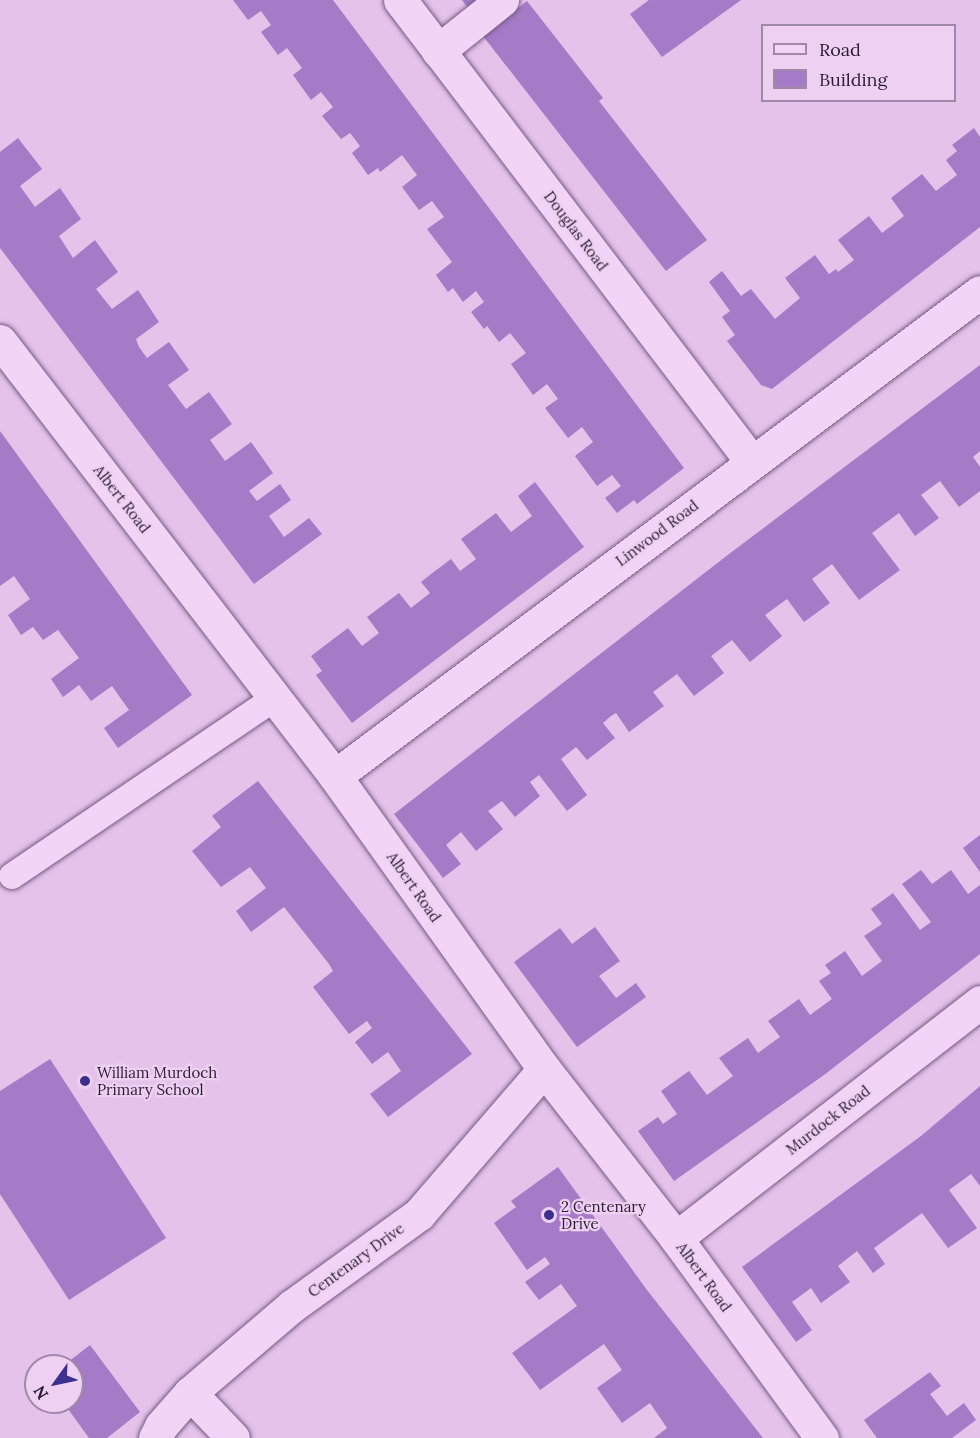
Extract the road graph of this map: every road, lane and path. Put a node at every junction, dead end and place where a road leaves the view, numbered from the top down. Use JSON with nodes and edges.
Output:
{"nodes":[{"id":1,"x":400,"y":0,"type":"edge"},
{"id":2,"x":502,"y":0,"type":"edge"},
{"id":3,"x":438,"y":51,"type":"junction"},
{"id":4,"x":980,"y":292,"type":"edge"},
{"id":5,"x":0,"y":341,"type":"edge"},
{"id":6,"x":752,"y":462,"type":"junction"},
{"id":7,"x":275,"y":698,"type":"junction"},
{"id":8,"x":335,"y":776,"type":"junction"},
{"id":9,"x":12,"y":876,"type":"dead end"},
{"id":10,"x":980,"y":1002,"type":"edge"},
{"id":11,"x":544,"y":1069,"type":"junction"},
{"id":12,"x":676,"y":1238,"type":"junction"},
{"id":13,"x":190,"y":1393,"type":"junction"},
{"id":14,"x":155,"y":1438,"type":"edge"},
{"id":15,"x":233,"y":1438,"type":"edge"},
{"id":16,"x":822,"y":1438,"type":"edge"}],
"edges":[{"from":1,"to":3,"type":"street","name":"Douglas Road"},
{"from":2,"to":3,"type":"street"},
{"from":3,"to":6,"type":"street","name":"Douglas Road"},
{"from":4,"to":6,"type":"street","name":"Linwood Road"},
{"from":5,"to":7,"type":"street","name":"Albert Road"},
{"from":6,"to":8,"type":"street","name":"Linwood Road"},
{"from":7,"to":8,"type":"street","name":"Albert Road"},
{"from":7,"to":9,"type":"lane"},
{"from":8,"to":11,"type":"street","name":"Albert Road"},
{"from":10,"to":12,"type":"street","name":"Murdock Road"},
{"from":11,"to":12,"type":"street","name":"Albert Road"},
{"from":11,"to":13,"type":"street","name":"Centenary Drive"},
{"from":12,"to":16,"type":"street","name":"Albert Road"},
{"from":13,"to":14,"type":"street","name":"Centenary Drive"},
{"from":13,"to":15,"type":"street"}]}
